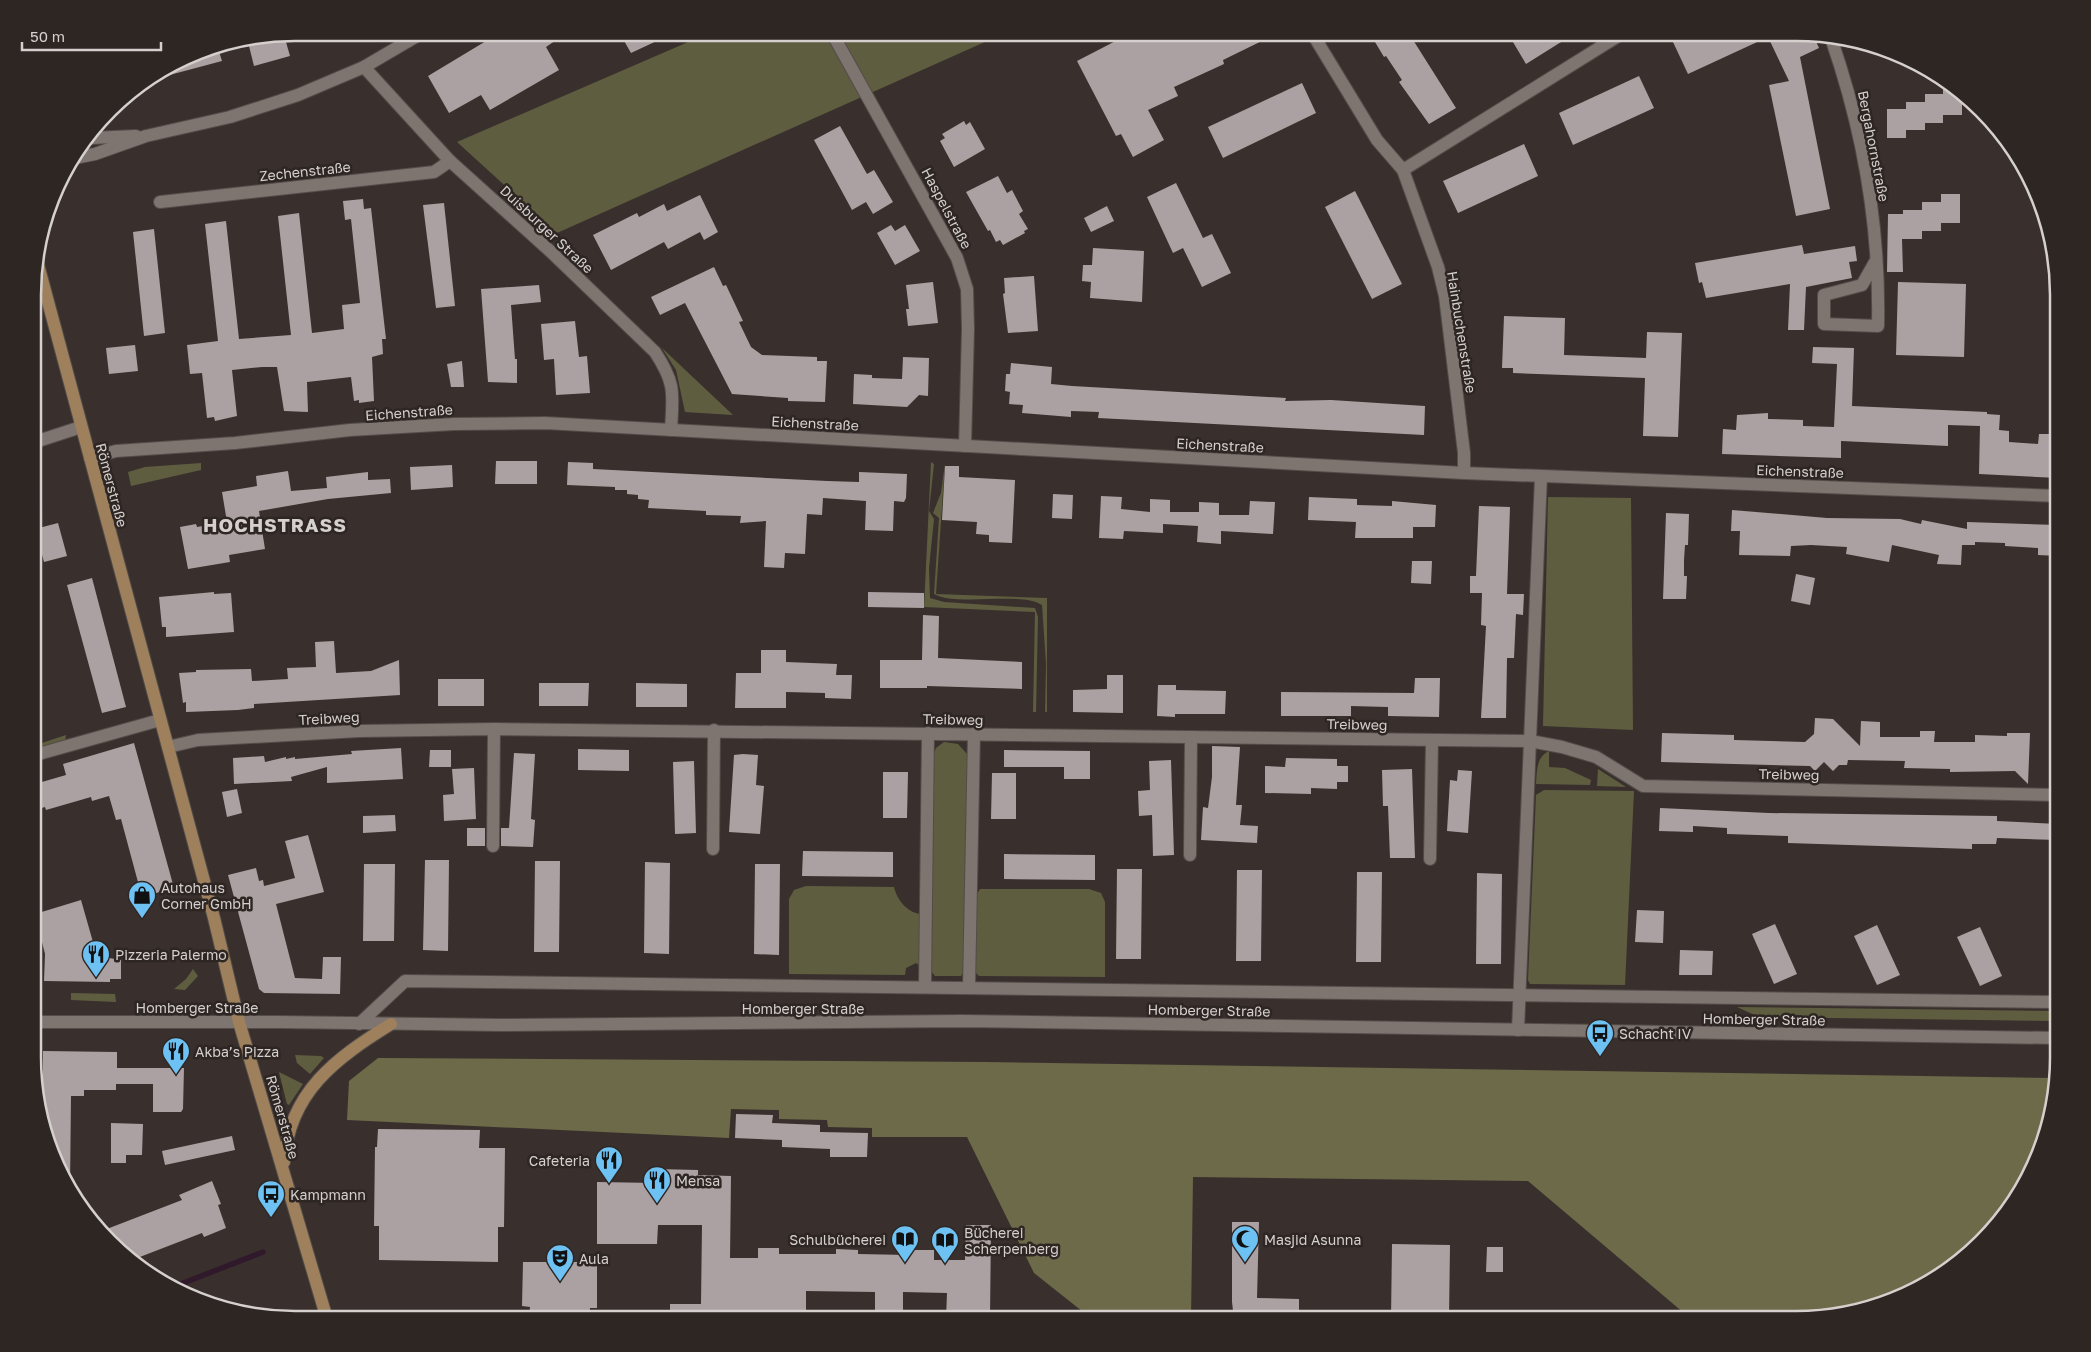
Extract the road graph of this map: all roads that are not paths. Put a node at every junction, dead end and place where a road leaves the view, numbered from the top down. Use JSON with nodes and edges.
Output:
{"nodes":[{"id":1,"x":407,"y":41,"type":"edge"},
{"id":2,"x":837,"y":41,"type":"edge"},
{"id":3,"x":1317,"y":41,"type":"edge"},
{"id":4,"x":1609,"y":41,"type":"edge"},
{"id":5,"x":1833,"y":44,"type":"edge"},
{"id":6,"x":364,"y":67,"type":"junction"},
{"id":7,"x":146,"y":136,"type":"junction"},
{"id":8,"x":96,"y":138,"type":"edge"},
{"id":9,"x":82,"y":157,"type":"edge"},
{"id":10,"x":450,"y":160,"type":"junction"},
{"id":11,"x":1402,"y":170,"type":"junction"},
{"id":12,"x":160,"y":202,"type":"dead end"},
{"id":13,"x":1875,"y":262,"type":"junction"},
{"id":14,"x":42,"y":280,"type":"edge"},
{"id":15,"x":81,"y":427,"type":"junction"},
{"id":16,"x":671,"y":430,"type":"junction"},
{"id":17,"x":41,"y":440,"type":"edge"},
{"id":18,"x":965,"y":446,"type":"junction"},
{"id":19,"x":90,"y":458,"type":"junction"},
{"id":20,"x":1464,"y":473,"type":"junction"},
{"id":21,"x":1541,"y":476,"type":"junction"},
{"id":22,"x":2050,"y":496,"type":"edge"},
{"id":23,"x":160,"y":720,"type":"junction"},
{"id":24,"x":494,"y":729,"type":"junction"},
{"id":25,"x":714,"y":730,"type":"junction"},
{"id":26,"x":928,"y":734,"type":"junction"},
{"id":27,"x":974,"y":734,"type":"junction"},
{"id":28,"x":1191,"y":737,"type":"junction"},
{"id":29,"x":1432,"y":740,"type":"junction"},
{"id":30,"x":1530,"y":741,"type":"junction"},
{"id":31,"x":168,"y":747,"type":"junction"},
{"id":32,"x":41,"y":753,"type":"edge"},
{"id":33,"x":2050,"y":795,"type":"edge"},
{"id":34,"x":493,"y":846,"type":"dead end"},
{"id":35,"x":713,"y":849,"type":"dead end"},
{"id":36,"x":1190,"y":855,"type":"dead end"},
{"id":37,"x":1430,"y":859,"type":"dead end"},
{"id":38,"x":925,"y":986,"type":"junction"},
{"id":39,"x":970,"y":987,"type":"junction"},
{"id":40,"x":1520,"y":998,"type":"junction"},
{"id":41,"x":2050,"y":1002,"type":"edge"},
{"id":42,"x":41,"y":1022,"type":"edge"},
{"id":43,"x":239,"y":1022,"type":"junction"},
{"id":44,"x":359,"y":1024,"type":"junction"},
{"id":45,"x":391,"y":1024,"type":"junction"},
{"id":46,"x":1518,"y":1030,"type":"junction"},
{"id":47,"x":2050,"y":1038,"type":"edge"},
{"id":48,"x":283,"y":1172,"type":"junction"},
{"id":49,"x":324,"y":1311,"type":"edge"}],
"edges":[{"from":1,"to":6,"type":"street"},
{"from":2,"to":18,"type":"street","name":"Haspelstraße"},
{"from":3,"to":11,"type":"street","name":"Hainbuchenstraße"},
{"from":4,"to":11,"type":"street"},
{"from":5,"to":13,"type":"street","name":"Bergahornstraße"},
{"from":6,"to":7,"type":"street"},
{"from":6,"to":10,"type":"street","name":"Duisburger Straße"},
{"from":7,"to":8,"type":"street"},
{"from":7,"to":9,"type":"street"},
{"from":10,"to":12,"type":"street","name":"Zechenstraße"},
{"from":10,"to":16,"type":"street","name":"Duisburger Straße"},
{"from":11,"to":20,"type":"street","name":"Hainbuchenstraße"},
{"from":13,"to":13,"type":"street","name":"Bergahornstraße"},
{"from":14,"to":15,"type":"main road","name":"Römerstraße"},
{"from":15,"to":17,"type":"street"},
{"from":15,"to":19,"type":"main road","name":"Römerstraße"},
{"from":16,"to":18,"type":"street","name":"Eichenstraße"},
{"from":16,"to":19,"type":"street","name":"Eichenstraße"},
{"from":18,"to":20,"type":"street","name":"Eichenstraße"},
{"from":19,"to":23,"type":"main road","name":"Römerstraße"},
{"from":20,"to":21,"type":"street","name":"Eichenstraße"},
{"from":21,"to":22,"type":"street","name":"Eichenstraße"},
{"from":21,"to":30,"type":"street"},
{"from":23,"to":31,"type":"main road","name":"Römerstraße"},
{"from":23,"to":32,"type":"street"},
{"from":24,"to":25,"type":"street","name":"Treibweg"},
{"from":24,"to":31,"type":"street","name":"Treibweg"},
{"from":24,"to":34,"type":"street"},
{"from":25,"to":26,"type":"street","name":"Treibweg"},
{"from":25,"to":35,"type":"street"},
{"from":26,"to":27,"type":"street","name":"Treibweg"},
{"from":26,"to":38,"type":"street"},
{"from":27,"to":28,"type":"street","name":"Treibweg"},
{"from":27,"to":39,"type":"street"},
{"from":28,"to":29,"type":"street","name":"Treibweg"},
{"from":28,"to":36,"type":"street"},
{"from":29,"to":30,"type":"street","name":"Treibweg"},
{"from":29,"to":37,"type":"street"},
{"from":30,"to":33,"type":"street","name":"Treibweg"},
{"from":30,"to":40,"type":"street"},
{"from":31,"to":43,"type":"main road","name":"Römerstraße"},
{"from":38,"to":39,"type":"street","name":"Homberger Straße"},
{"from":38,"to":44,"type":"street","name":"Homberger Straße"},
{"from":39,"to":40,"type":"street","name":"Homberger Straße"},
{"from":40,"to":41,"type":"street","name":"Homberger Straße"},
{"from":40,"to":46,"type":"street"},
{"from":42,"to":43,"type":"street","name":"Homberger Straße"},
{"from":43,"to":44,"type":"street","name":"Homberger Straße"},
{"from":43,"to":48,"type":"main road","name":"Römerstraße"},
{"from":44,"to":45,"type":"street","name":"Homberger Straße"},
{"from":45,"to":46,"type":"street","name":"Homberger Straße"},
{"from":45,"to":48,"type":"main road"},
{"from":46,"to":47,"type":"street","name":"Homberger Straße"},
{"from":48,"to":49,"type":"main road","name":"Römerstraße"}]}
